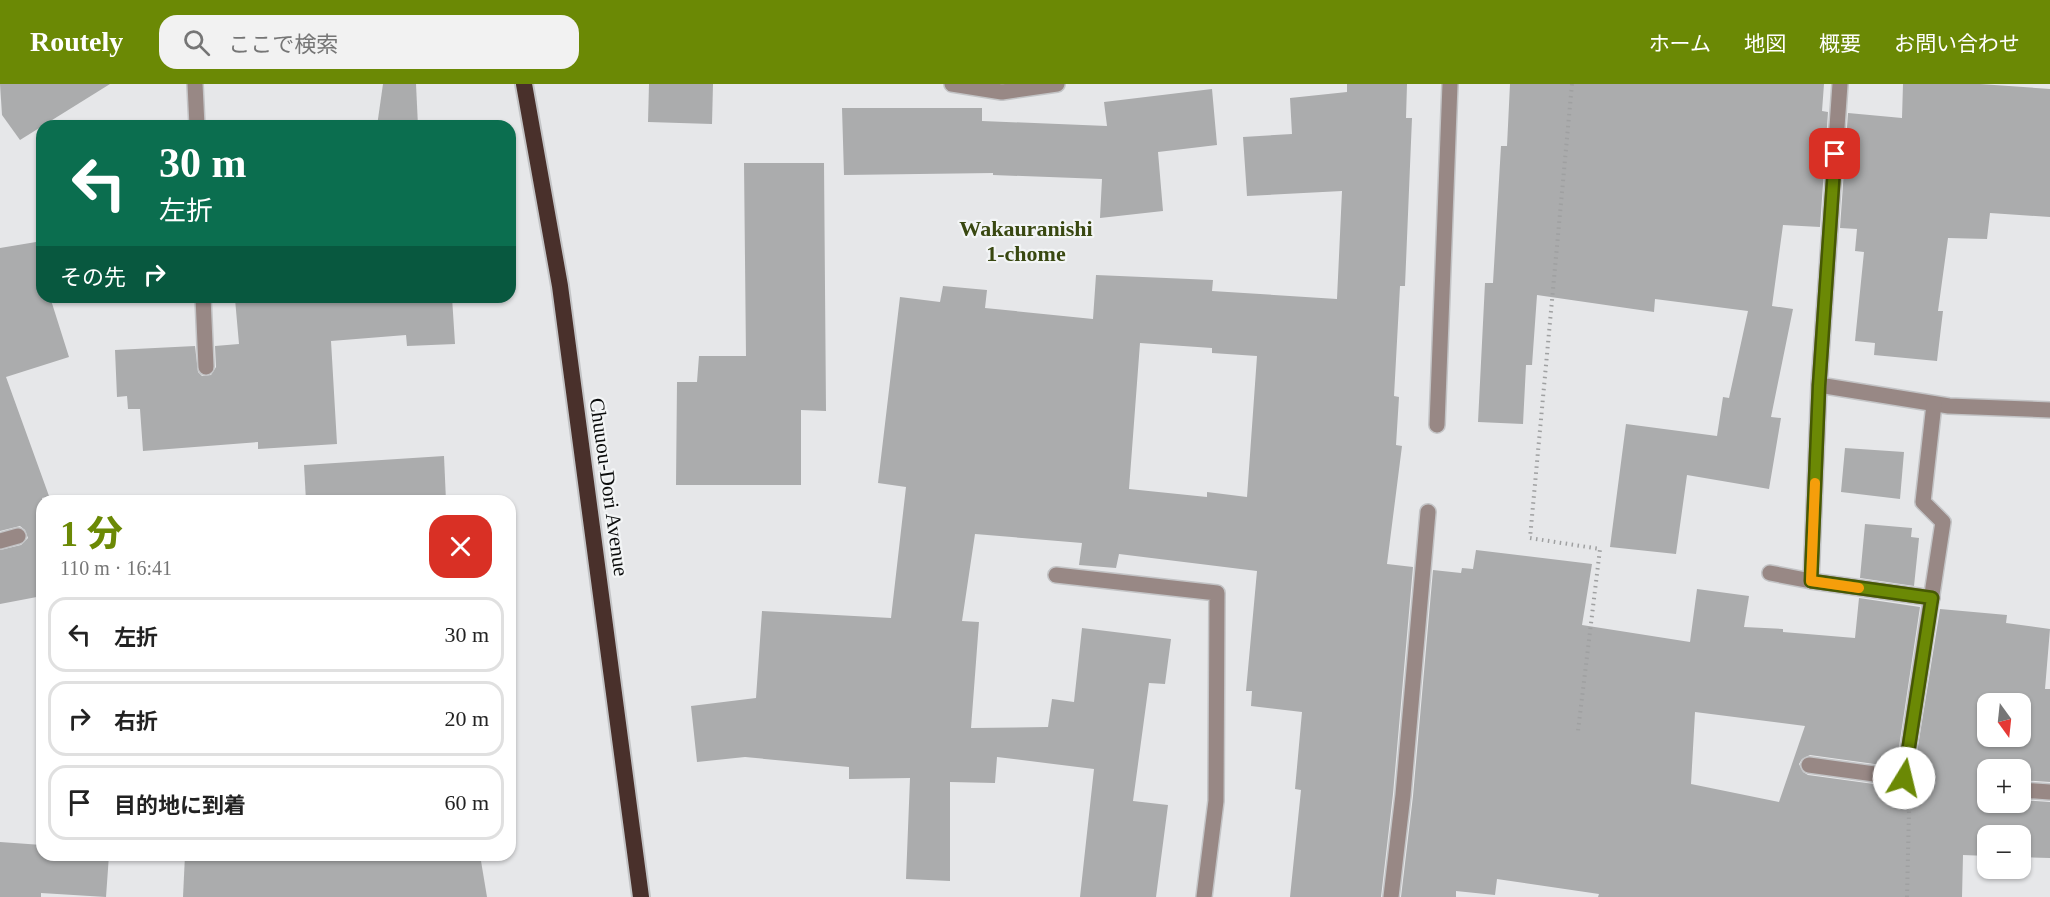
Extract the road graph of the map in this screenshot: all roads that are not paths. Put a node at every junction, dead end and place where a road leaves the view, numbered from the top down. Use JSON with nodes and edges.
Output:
{"nodes":[{"id":1,"x":195,"y":84,"type":"edge"},
{"id":2,"x":524,"y":84,"type":"edge"},
{"id":3,"x":952,"y":84,"type":"edge"},
{"id":4,"x":1057,"y":84,"type":"edge"},
{"id":5,"x":1450,"y":84,"type":"edge"},
{"id":6,"x":1840,"y":84,"type":"edge"},
{"id":7,"x":196,"y":120,"type":"edge"},
{"id":8,"x":203,"y":303,"type":"edge"},
{"id":9,"x":206,"y":367,"type":"dead end"},
{"id":10,"x":1819,"y":386,"type":"junction"},
{"id":11,"x":1934,"y":404,"type":"junction"},
{"id":12,"x":2050,"y":410,"type":"edge"},
{"id":13,"x":1437,"y":425,"type":"dead end"},
{"id":14,"x":1428,"y":512,"type":"dead end"},
{"id":15,"x":18,"y":536,"type":"dead end"},
{"id":16,"x":0,"y":541,"type":"edge"},
{"id":17,"x":1770,"y":573,"type":"dead end"},
{"id":18,"x":1056,"y":575,"type":"dead end"},
{"id":19,"x":1811,"y":581,"type":"junction"},
{"id":20,"x":1932,"y":598,"type":"junction"},
{"id":21,"x":1809,"y":765,"type":"dead end"},
{"id":22,"x":2031,"y":791,"type":"edge"},
{"id":23,"x":2050,"y":792,"type":"edge"},
{"id":24,"x":641,"y":897,"type":"edge"},
{"id":25,"x":1204,"y":897,"type":"edge"},
{"id":26,"x":1391,"y":897,"type":"edge"}],
"edges":[{"from":1,"to":7,"type":"street"},
{"from":2,"to":24,"type":"highway","name":"Chuuou-Dori Avenue"},
{"from":3,"to":4,"type":"street"},
{"from":5,"to":13,"type":"street"},
{"from":6,"to":10,"type":"street"},
{"from":8,"to":9,"type":"street"},
{"from":10,"to":11,"type":"street"},
{"from":10,"to":19,"type":"street"},
{"from":11,"to":12,"type":"street"},
{"from":11,"to":20,"type":"street"},
{"from":14,"to":26,"type":"street"},
{"from":15,"to":16,"type":"street"},
{"from":17,"to":19,"type":"street"},
{"from":18,"to":25,"type":"street"},
{"from":19,"to":20,"type":"street"},
{"from":20,"to":21,"type":"street"},
{"from":22,"to":23,"type":"street"}]}
